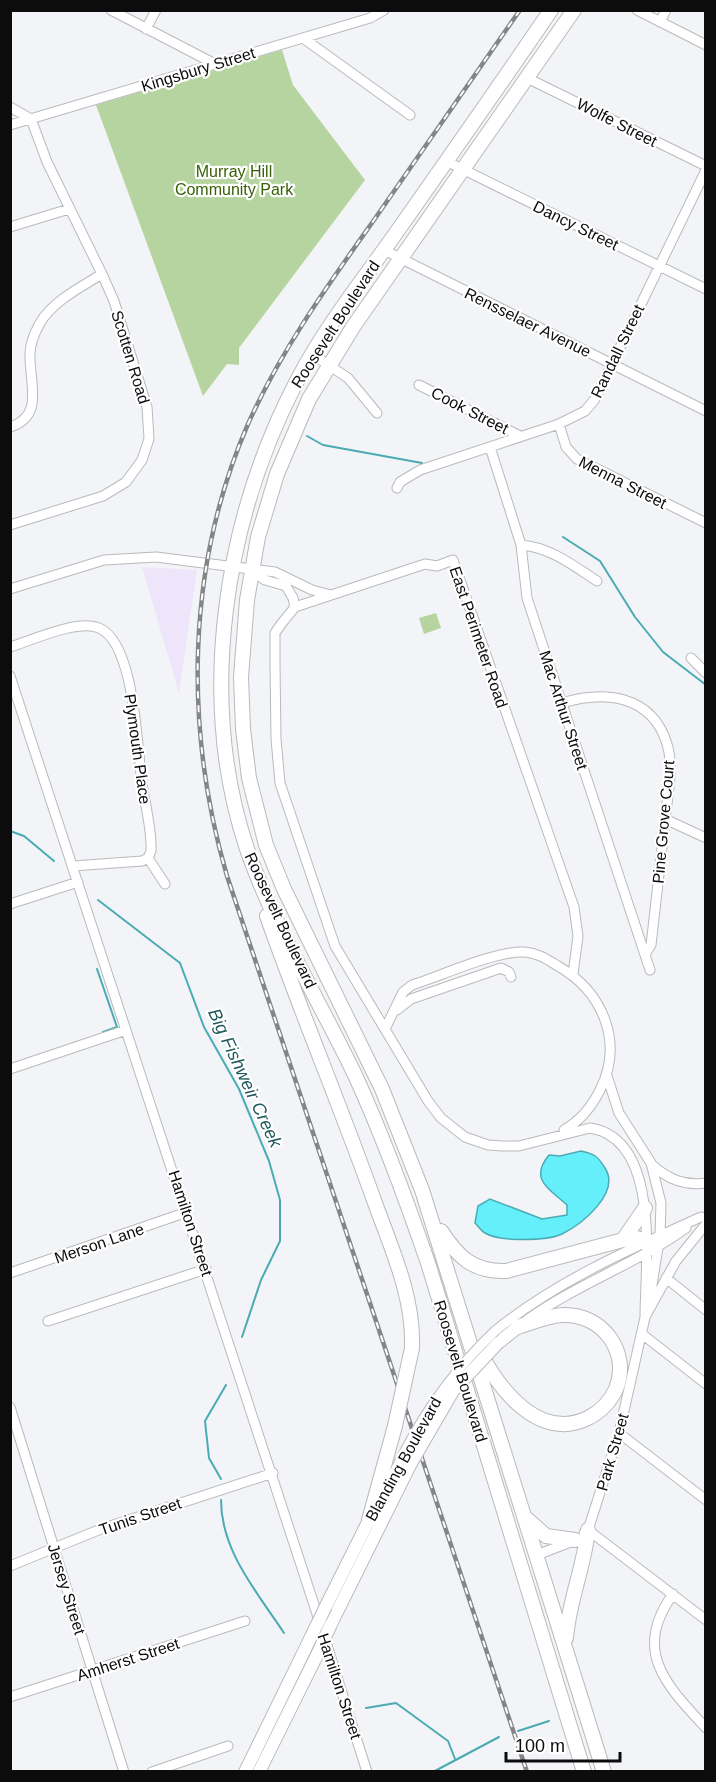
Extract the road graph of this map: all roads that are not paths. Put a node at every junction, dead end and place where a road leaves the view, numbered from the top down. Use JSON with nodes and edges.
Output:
{"nodes":[{"id":1,"x":111,"y":10,"type":"edge"},
{"id":2,"x":156,"y":10,"type":"edge"},
{"id":3,"x":384,"y":10,"type":"edge"},
{"id":4,"x":553,"y":10,"type":"edge"},
{"id":5,"x":574,"y":10,"type":"edge"},
{"id":6,"x":583,"y":10,"type":"edge"},
{"id":7,"x":637,"y":10,"type":"edge"},
{"id":8,"x":666,"y":10,"type":"edge"},
{"id":9,"x":660,"y":22,"type":"junction"},
{"id":10,"x":146,"y":29,"type":"junction"},
{"id":11,"x":303,"y":38,"type":"junction"},
{"id":12,"x":705,"y":45,"type":"edge"},
{"id":13,"x":215,"y":64,"type":"junction"},
{"id":14,"x":528,"y":78,"type":"junction"},
{"id":15,"x":10,"y":107,"type":"edge"},
{"id":16,"x":410,"y":115,"type":"dead end"},
{"id":17,"x":30,"y":119,"type":"junction"},
{"id":18,"x":10,"y":125,"type":"edge"},
{"id":19,"x":446,"y":161,"type":"junction"},
{"id":20,"x":705,"y":168,"type":"edge"},
{"id":21,"x":464,"y":170,"type":"junction"},
{"id":22,"x":69,"y":209,"type":"junction"},
{"id":23,"x":10,"y":227,"type":"edge"},
{"id":24,"x":384,"y":250,"type":"junction"},
{"id":25,"x":400,"y":259,"type":"junction"},
{"id":26,"x":658,"y":266,"type":"junction"},
{"id":27,"x":102,"y":274,"type":"junction"},
{"id":28,"x":705,"y":289,"type":"edge"},
{"id":29,"x":312,"y":354,"type":"junction"},
{"id":30,"x":328,"y":364,"type":"junction"},
{"id":31,"x":612,"y":364,"type":"junction"},
{"id":32,"x":419,"y":385,"type":"dead end"},
{"id":33,"x":705,"y":411,"type":"edge"},
{"id":34,"x":377,"y":413,"type":"dead end"},
{"id":35,"x":559,"y":424,"type":"junction"},
{"id":36,"x":10,"y":427,"type":"edge"},
{"id":37,"x":520,"y":436,"type":"junction"},
{"id":38,"x":490,"y":447,"type":"junction"},
{"id":39,"x":397,"y":488,"type":"dead end"},
{"id":40,"x":705,"y":523,"type":"edge"},
{"id":41,"x":10,"y":525,"type":"edge"},
{"id":42,"x":521,"y":545,"type":"junction"},
{"id":43,"x":233,"y":567,"type":"junction"},
{"id":44,"x":251,"y":570,"type":"junction"},
{"id":45,"x":597,"y":581,"type":"dead end"},
{"id":46,"x":10,"y":589,"type":"edge"},
{"id":47,"x":331,"y":595,"type":"junction"},
{"id":48,"x":295,"y":608,"type":"junction"},
{"id":49,"x":10,"y":647,"type":"edge"},
{"id":50,"x":691,"y":658,"type":"dead end"},
{"id":51,"x":705,"y":673,"type":"edge"},
{"id":52,"x":10,"y":676,"type":"edge"},
{"id":53,"x":562,"y":703,"type":"junction"},
{"id":54,"x":665,"y":819,"type":"junction"},
{"id":55,"x":705,"y":838,"type":"edge"},
{"id":56,"x":248,"y":851,"type":"junction"},
{"id":57,"x":148,"y":858,"type":"junction"},
{"id":58,"x":73,"y":866,"type":"junction"},
{"id":59,"x":78,"y":882,"type":"junction"},
{"id":60,"x":165,"y":884,"type":"dead end"},
{"id":61,"x":10,"y":904,"type":"edge"},
{"id":62,"x":645,"y":954,"type":"junction"},
{"id":63,"x":650,"y":970,"type":"dead end"},
{"id":64,"x":573,"y":974,"type":"junction"},
{"id":65,"x":511,"y":976,"type":"dead end"},
{"id":66,"x":392,"y":1016,"type":"junction"},
{"id":67,"x":385,"y":1029,"type":"junction"},
{"id":68,"x":126,"y":1030,"type":"junction"},
{"id":69,"x":10,"y":1069,"type":"edge"},
{"id":70,"x":607,"y":1076,"type":"junction"},
{"id":71,"x":551,"y":1137,"type":"junction"},
{"id":72,"x":651,"y":1163,"type":"junction"},
{"id":73,"x":705,"y":1183,"type":"edge"},
{"id":74,"x":645,"y":1208,"type":"junction"},
{"id":75,"x":187,"y":1212,"type":"junction"},
{"id":76,"x":704,"y":1218,"type":"edge"},
{"id":77,"x":432,"y":1220,"type":"junction"},
{"id":78,"x":623,"y":1240,"type":"junction"},
{"id":79,"x":654,"y":1245,"type":"junction"},
{"id":80,"x":206,"y":1269,"type":"junction"},
{"id":81,"x":10,"y":1273,"type":"edge"},
{"id":82,"x":666,"y":1278,"type":"junction"},
{"id":83,"x":705,"y":1310,"type":"edge"},
{"id":84,"x":645,"y":1317,"type":"junction"},
{"id":85,"x":48,"y":1321,"type":"dead end"},
{"id":86,"x":518,"y":1327,"type":"junction"},
{"id":87,"x":467,"y":1328,"type":"junction"},
{"id":88,"x":642,"y":1334,"type":"junction"},
{"id":89,"x":496,"y":1337,"type":"junction"},
{"id":90,"x":705,"y":1384,"type":"edge"},
{"id":91,"x":10,"y":1407,"type":"edge"},
{"id":92,"x":619,"y":1433,"type":"junction"},
{"id":93,"x":273,"y":1473,"type":"junction"},
{"id":94,"x":705,"y":1500,"type":"edge"},
{"id":95,"x":525,"y":1516,"type":"junction"},
{"id":96,"x":369,"y":1520,"type":"junction"},
{"id":97,"x":508,"y":1526,"type":"junction"},
{"id":98,"x":588,"y":1530,"type":"junction"},
{"id":99,"x":574,"y":1540,"type":"junction"},
{"id":100,"x":55,"y":1548,"type":"junction"},
{"id":101,"x":537,"y":1555,"type":"junction"},
{"id":102,"x":10,"y":1566,"type":"edge"},
{"id":103,"x":525,"y":1579,"type":"junction"},
{"id":104,"x":673,"y":1594,"type":"junction"},
{"id":105,"x":705,"y":1620,"type":"edge"},
{"id":106,"x":245,"y":1621,"type":"dead end"},
{"id":107,"x":566,"y":1646,"type":"junction"},
{"id":108,"x":92,"y":1671,"type":"junction"},
{"id":109,"x":10,"y":1697,"type":"edge"},
{"id":110,"x":705,"y":1728,"type":"edge"},
{"id":111,"x":228,"y":1746,"type":"dead end"},
{"id":112,"x":124,"y":1772,"type":"edge"},
{"id":113,"x":152,"y":1772,"type":"edge"},
{"id":114,"x":245,"y":1772,"type":"edge"},
{"id":115,"x":259,"y":1772,"type":"edge"},
{"id":116,"x":367,"y":1772,"type":"edge"},
{"id":117,"x":584,"y":1772,"type":"edge"},
{"id":118,"x":604,"y":1772,"type":"edge"}],
"edges":[{"from":1,"to":10,"type":"street"},
{"from":2,"to":10,"type":"street"},
{"from":3,"to":11,"type":"street","name":"Kingsbury Street"},
{"from":4,"to":19,"type":"highway","name":"Roosevelt Boulevard"},
{"from":5,"to":14,"type":"highway"},
{"from":6,"to":14,"type":"highway"},
{"from":7,"to":9,"type":"street"},
{"from":8,"to":9,"type":"street"},
{"from":9,"to":12,"type":"street"},
{"from":10,"to":13,"type":"street"},
{"from":11,"to":13,"type":"street","name":"Kingsbury Street"},
{"from":11,"to":16,"type":"street"},
{"from":13,"to":17,"type":"street","name":"Kingsbury Street"},
{"from":14,"to":20,"type":"street","name":"Wolfe Street"},
{"from":14,"to":21,"type":"highway","name":"Roosevelt Boulevard"},
{"from":15,"to":17,"type":"street"},
{"from":17,"to":18,"type":"street","name":"Kingsbury Street"},
{"from":17,"to":22,"type":"street","name":"Scotten Road"},
{"from":19,"to":21,"type":"street","name":"Dancy Street"},
{"from":19,"to":24,"type":"highway","name":"Roosevelt Boulevard"},
{"from":20,"to":26,"type":"street","name":"Randall Street"},
{"from":21,"to":25,"type":"highway","name":"Roosevelt Boulevard"},
{"from":21,"to":26,"type":"street","name":"Dancy Street"},
{"from":22,"to":23,"type":"street"},
{"from":22,"to":27,"type":"street","name":"Scotten Road"},
{"from":24,"to":25,"type":"street","name":"Rensselaer Avenue"},
{"from":24,"to":29,"type":"highway","name":"Roosevelt Boulevard"},
{"from":25,"to":30,"type":"highway","name":"Roosevelt Boulevard"},
{"from":25,"to":31,"type":"street","name":"Rensselaer Avenue"},
{"from":26,"to":28,"type":"street","name":"Dancy Street"},
{"from":26,"to":31,"type":"street","name":"Randall Street"},
{"from":27,"to":36,"type":"street"},
{"from":27,"to":41,"type":"street","name":"Scotten Road"},
{"from":29,"to":30,"type":"street"},
{"from":29,"to":43,"type":"highway","name":"Roosevelt Boulevard"},
{"from":30,"to":34,"type":"street"},
{"from":30,"to":44,"type":"highway","name":"Roosevelt Boulevard"},
{"from":31,"to":33,"type":"street","name":"Rensselaer Avenue"},
{"from":31,"to":35,"type":"street","name":"Randall Street"},
{"from":32,"to":37,"type":"street","name":"Cook Street"},
{"from":35,"to":37,"type":"street","name":"Randall Street"},
{"from":35,"to":40,"type":"street","name":"Menna Street"},
{"from":37,"to":38,"type":"street","name":"Randall Street"},
{"from":38,"to":39,"type":"street","name":"Randall Street"},
{"from":38,"to":42,"type":"street","name":"Mac Arthur Street"},
{"from":42,"to":45,"type":"street"},
{"from":42,"to":53,"type":"street","name":"Mac Arthur Street"},
{"from":43,"to":44,"type":"street"},
{"from":43,"to":46,"type":"street"},
{"from":43,"to":56,"type":"highway","name":"Roosevelt Boulevard"},
{"from":44,"to":47,"type":"street"},
{"from":44,"to":48,"type":"street"},
{"from":44,"to":77,"type":"highway","name":"Roosevelt Boulevard"},
{"from":47,"to":48,"type":"street","name":"East Perimeter Road"},
{"from":47,"to":64,"type":"street","name":"East Perimeter Road"},
{"from":48,"to":67,"type":"street"},
{"from":49,"to":57,"type":"street","name":"Plymouth Place"},
{"from":50,"to":51,"type":"street"},
{"from":52,"to":58,"type":"street","name":"Hamilton Street"},
{"from":53,"to":54,"type":"street","name":"Pine Grove Court"},
{"from":53,"to":62,"type":"street","name":"Mac Arthur Street"},
{"from":54,"to":55,"type":"street"},
{"from":54,"to":62,"type":"street","name":"Pine Grove Court"},
{"from":56,"to":96,"type":"highway","bridge":true},
{"from":56,"to":97,"type":"highway","name":"Roosevelt Boulevard"},
{"from":57,"to":58,"type":"street"},
{"from":57,"to":60,"type":"street"},
{"from":58,"to":59,"type":"street","name":"Hamilton Street"},
{"from":59,"to":61,"type":"street"},
{"from":59,"to":68,"type":"street","name":"Hamilton Street"},
{"from":62,"to":63,"type":"street","name":"Mac Arthur Street"},
{"from":64,"to":66,"type":"street"},
{"from":64,"to":70,"type":"street"},
{"from":65,"to":66,"type":"street"},
{"from":66,"to":67,"type":"street"},
{"from":67,"to":71,"type":"street"},
{"from":68,"to":69,"type":"street"},
{"from":68,"to":75,"type":"street","name":"Hamilton Street"},
{"from":70,"to":71,"type":"street"},
{"from":70,"to":72,"type":"street"},
{"from":71,"to":74,"type":"street"},
{"from":72,"to":73,"type":"street"},
{"from":72,"to":79,"type":"street"},
{"from":74,"to":78,"type":"highway"},
{"from":74,"to":79,"type":"street"},
{"from":75,"to":80,"type":"street","name":"Hamilton Street"},
{"from":75,"to":81,"type":"street","name":"Merson Lane"},
{"from":76,"to":79,"type":"street"},
{"from":76,"to":82,"type":"street"},
{"from":77,"to":78,"type":"highway"},
{"from":77,"to":87,"type":"highway","name":"Roosevelt Boulevard"},
{"from":78,"to":79,"type":"highway"},
{"from":79,"to":84,"type":"street","name":"Park Street"},
{"from":79,"to":86,"type":"street","name":"Blanding Boulevard"},
{"from":79,"to":89,"type":"street","name":"Blanding Boulevard"},
{"from":80,"to":85,"type":"street"},
{"from":80,"to":93,"type":"street","name":"Hamilton Street"},
{"from":82,"to":83,"type":"street"},
{"from":82,"to":84,"type":"street"},
{"from":84,"to":88,"type":"street","name":"Park Street"},
{"from":86,"to":87,"type":"highway"},
{"from":86,"to":89,"type":"main road","name":"Blanding Boulevard"},
{"from":87,"to":95,"type":"highway","name":"Roosevelt Boulevard"},
{"from":88,"to":90,"type":"street"},
{"from":88,"to":92,"type":"street","name":"Park Street"},
{"from":89,"to":96,"type":"street","name":"Blanding Boulevard","bridge":true},
{"from":89,"to":115,"type":"main road","name":"Blanding Boulevard","bridge":true},
{"from":91,"to":100,"type":"street","name":"Jersey Street"},
{"from":92,"to":94,"type":"street"},
{"from":92,"to":98,"type":"street","name":"Park Street"},
{"from":93,"to":100,"type":"street","name":"Tunis Street"},
{"from":93,"to":116,"type":"street","name":"Hamilton Street"},
{"from":95,"to":99,"type":"highway"},
{"from":95,"to":101,"type":"highway","name":"Roosevelt Boulevard"},
{"from":96,"to":114,"type":"main road","name":"Blanding Boulevard","bridge":true},
{"from":97,"to":101,"type":"highway"},
{"from":97,"to":103,"type":"highway","name":"Roosevelt Boulevard"},
{"from":98,"to":99,"type":"street"},
{"from":98,"to":104,"type":"street"},
{"from":98,"to":107,"type":"highway"},
{"from":99,"to":101,"type":"street"},
{"from":100,"to":102,"type":"street","name":"Tunis Street"},
{"from":100,"to":108,"type":"street","name":"Jersey Street"},
{"from":101,"to":103,"type":"highway"},
{"from":101,"to":107,"type":"highway","name":"Roosevelt Boulevard"},
{"from":103,"to":117,"type":"highway","name":"Roosevelt Boulevard"},
{"from":104,"to":105,"type":"street"},
{"from":104,"to":110,"type":"street"},
{"from":106,"to":108,"type":"street","name":"Amherst Street"},
{"from":107,"to":118,"type":"highway","name":"Roosevelt Boulevard"},
{"from":108,"to":109,"type":"street","name":"Amherst Street"},
{"from":108,"to":112,"type":"street","name":"Jersey Street"},
{"from":111,"to":113,"type":"street"}]}
